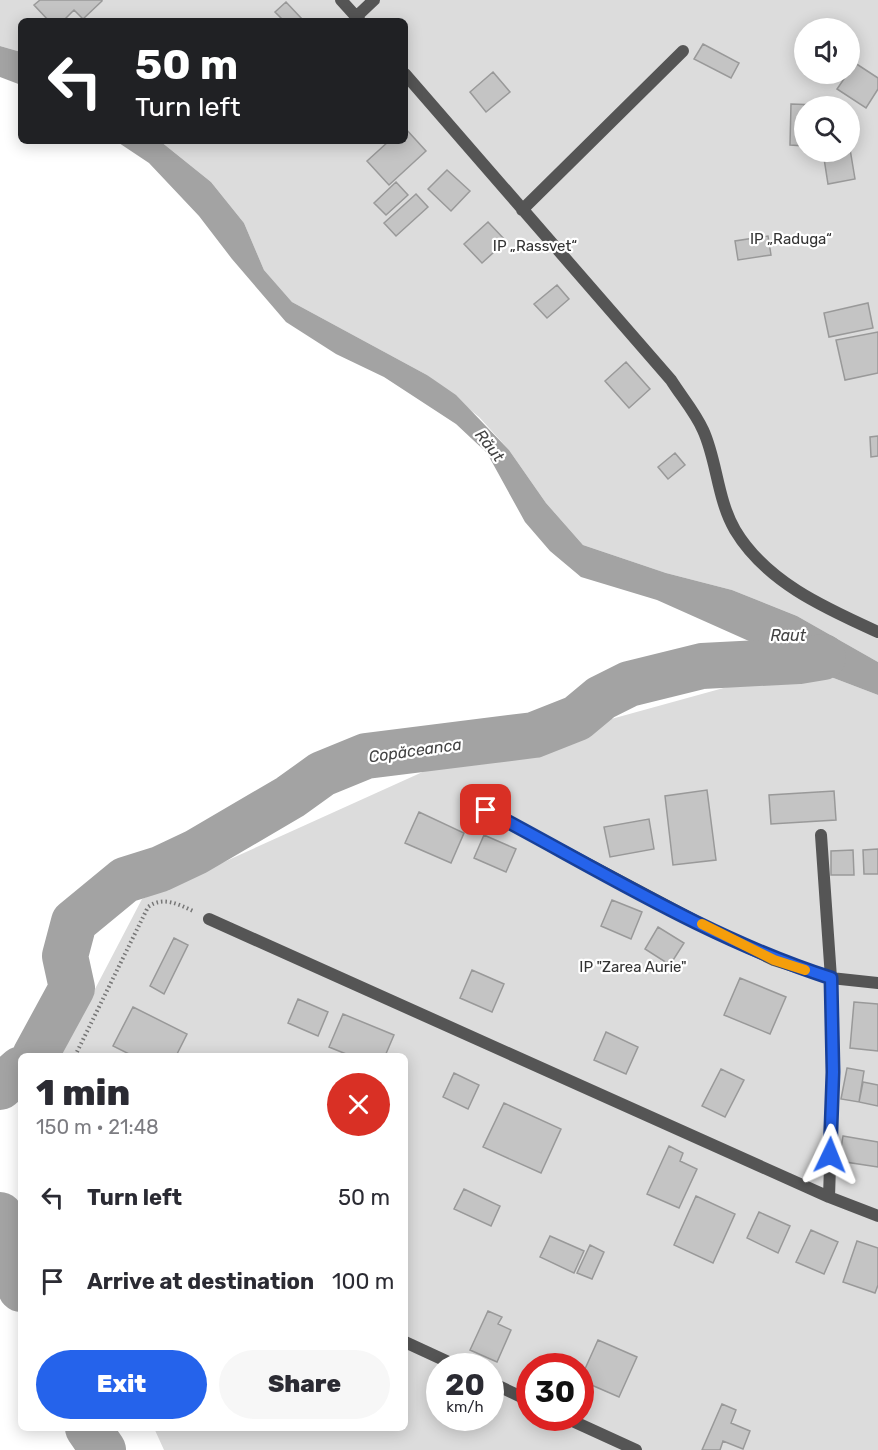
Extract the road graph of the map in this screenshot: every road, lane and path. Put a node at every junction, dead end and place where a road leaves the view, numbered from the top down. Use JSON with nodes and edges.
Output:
{"nodes":[{"id":1,"x":341,"y":0,"type":"edge"},
{"id":2,"x":374,"y":0,"type":"edge"},
{"id":3,"x":357,"y":18,"type":"edge"},
{"id":4,"x":359,"y":18,"type":"edge"},
{"id":5,"x":683,"y":51,"type":"dead end"},
{"id":6,"x":408,"y":77,"type":"edge"},
{"id":7,"x":522,"y":210,"type":"junction"},
{"id":8,"x":878,"y":632,"type":"edge"},
{"id":9,"x":486,"y":810,"type":"dead end"},
{"id":10,"x":821,"y":835,"type":"dead end"},
{"id":11,"x":209,"y":919,"type":"joint"},
{"id":12,"x":831,"y":978,"type":"junction"},
{"id":13,"x":878,"y":983,"type":"edge"},
{"id":14,"x":76,"y":1053,"type":"edge"},
{"id":15,"x":829,"y":1197,"type":"junction"},
{"id":16,"x":878,"y":1216,"type":"edge"},
{"id":17,"x":408,"y":1343,"type":"edge"},
{"id":18,"x":428,"y":1353,"type":"edge"},
{"id":19,"x":594,"y":1431,"type":"edge"},
{"id":20,"x":636,"y":1450,"type":"edge"}],
"edges":[{"from":1,"to":3,"type":"street"},
{"from":2,"to":4,"type":"street"},
{"from":5,"to":7,"type":"street"},
{"from":6,"to":7,"type":"street"},
{"from":7,"to":8,"type":"street"},
{"from":9,"to":12,"type":"street"},
{"from":10,"to":12,"type":"street"},
{"from":11,"to":14,"type":"path"},
{"from":11,"to":15,"type":"street"},
{"from":12,"to":13,"type":"street"},
{"from":12,"to":15,"type":"street"},
{"from":15,"to":16,"type":"street"},
{"from":17,"to":18,"type":"street"},
{"from":19,"to":20,"type":"street"}]}
